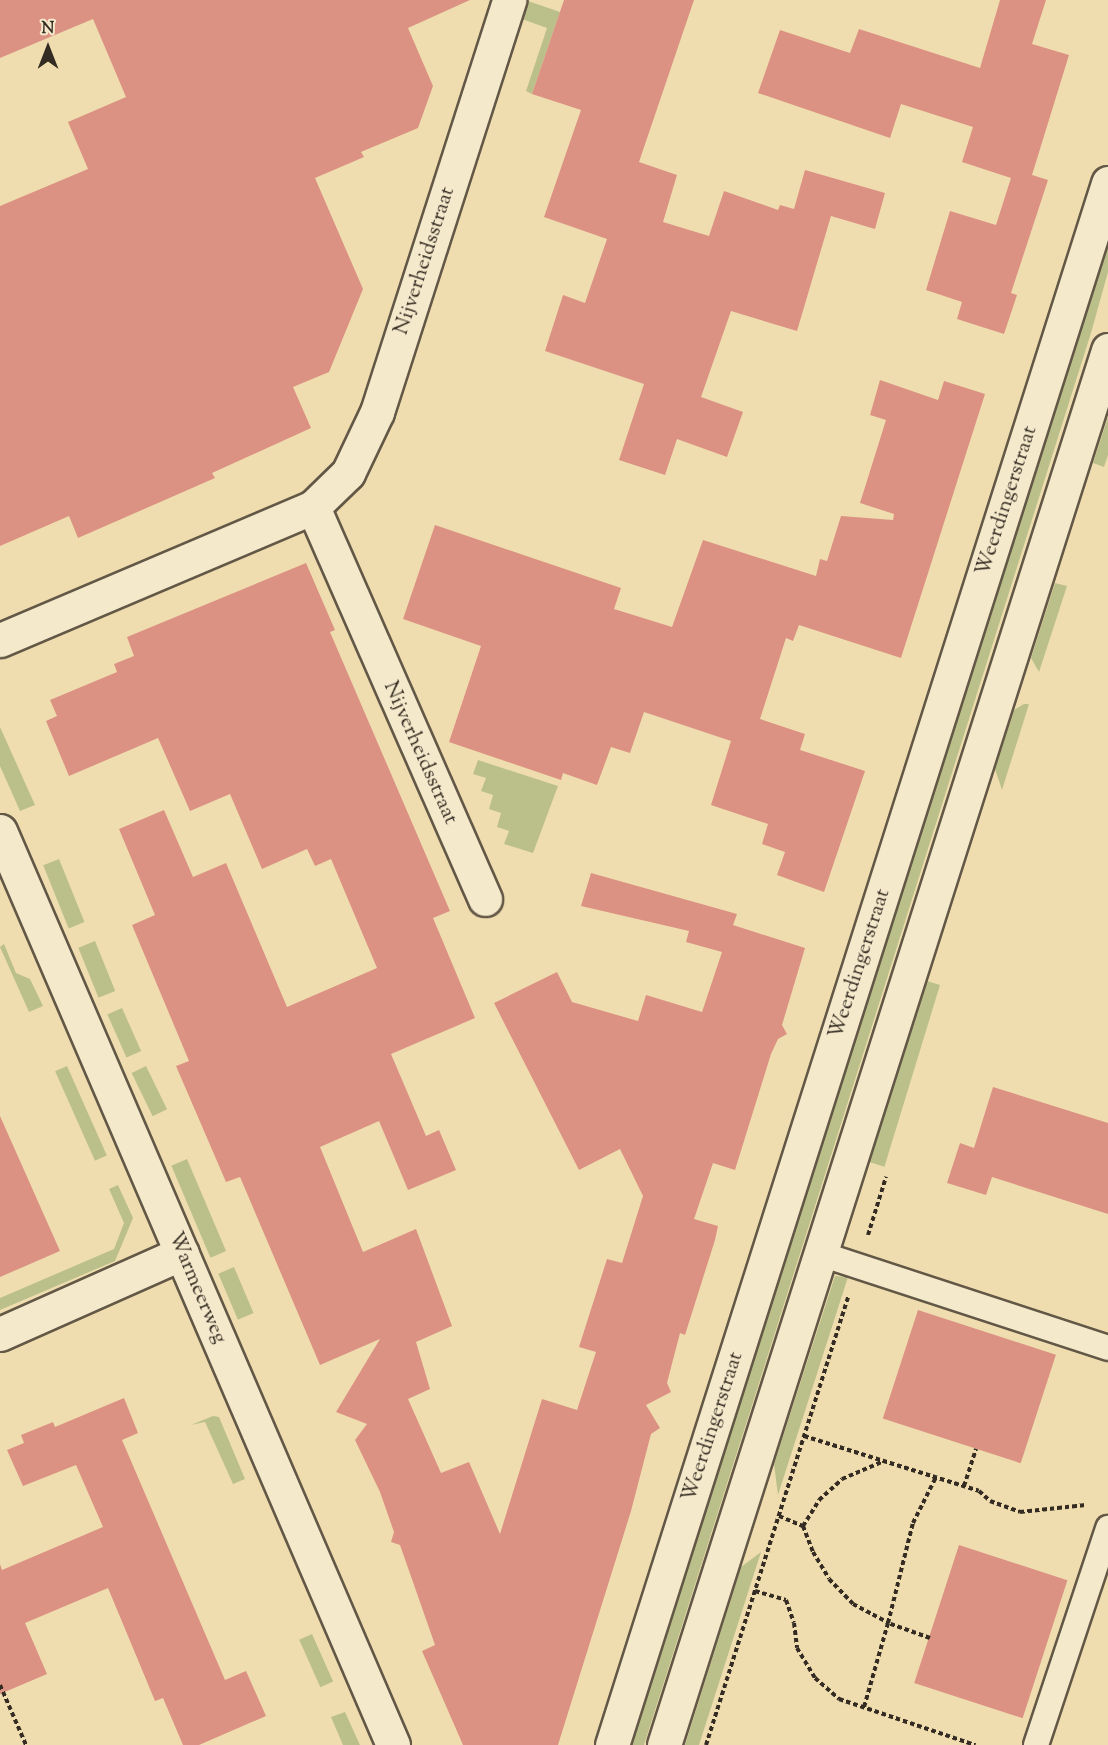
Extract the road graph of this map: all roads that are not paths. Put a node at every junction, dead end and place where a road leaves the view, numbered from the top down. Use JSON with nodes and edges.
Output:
{"nodes":[{"id":1,"x":509,"y":0,"type":"edge"},
{"id":2,"x":1108,"y":183,"type":"edge"},
{"id":3,"x":1108,"y":350,"type":"edge"},
{"id":4,"x":313,"y":507,"type":"junction"},
{"id":5,"x":0,"y":640,"type":"edge"},
{"id":6,"x":0,"y":831,"type":"edge"},
{"id":7,"x":485,"y":899,"type":"dead end"},
{"id":8,"x":182,"y":1253,"type":"junction"},
{"id":9,"x":821,"y":1254,"type":"junction"},
{"id":10,"x":0,"y":1334,"type":"edge"},
{"id":11,"x":1108,"y":1348,"type":"edge"},
{"id":12,"x":1108,"y":1528,"type":"edge"},
{"id":13,"x":393,"y":1745,"type":"edge"},
{"id":14,"x":612,"y":1745,"type":"edge"},
{"id":15,"x":664,"y":1745,"type":"edge"},
{"id":16,"x":1036,"y":1745,"type":"edge"}],
"edges":[{"from":1,"to":4,"type":"street","name":"Nijverheidsstraat"},
{"from":2,"to":14,"type":"street","name":"Weerdingerstraat"},
{"from":3,"to":9,"type":"street"},
{"from":4,"to":5,"type":"street","name":"Nijverheidsstraat"},
{"from":4,"to":7,"type":"street","name":"Nijverheidsstraat"},
{"from":6,"to":8,"type":"street","name":"Warmeerweg"},
{"from":8,"to":10,"type":"street"},
{"from":8,"to":13,"type":"street","name":"Warmeerweg"},
{"from":9,"to":11,"type":"lane"},
{"from":9,"to":15,"type":"street"},
{"from":12,"to":16,"type":"lane"}]}
